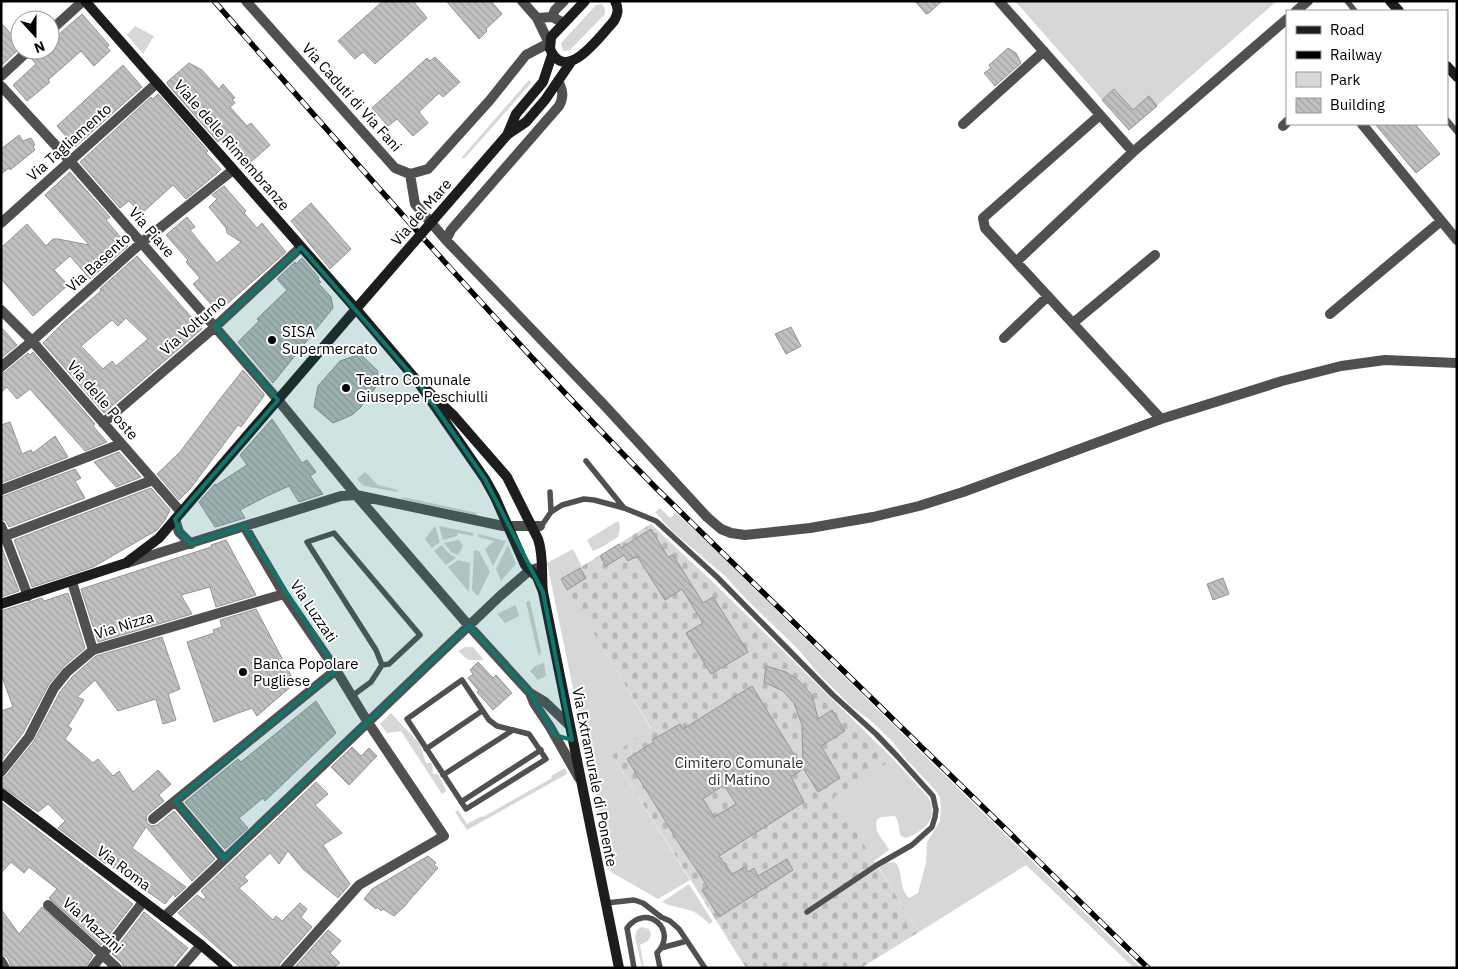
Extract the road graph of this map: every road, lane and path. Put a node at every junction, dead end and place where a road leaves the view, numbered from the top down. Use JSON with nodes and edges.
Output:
{"nodes":[{"id":1,"x":84,"y":1,"type":"edge"},
{"id":2,"x":246,"y":1,"type":"edge"},
{"id":3,"x":522,"y":1,"type":"edge"},
{"id":4,"x":564,"y":1,"type":"edge"},
{"id":5,"x":585,"y":1,"type":"edge"},
{"id":6,"x":999,"y":1,"type":"edge"},
{"id":7,"x":1308,"y":1,"type":"edge"},
{"id":8,"x":618,"y":4,"type":"edge"},
{"id":9,"x":1297,"y":10,"type":"edge"},
{"id":10,"x":552,"y":17,"type":"junction"},
{"id":11,"x":537,"y":18,"type":"junction"},
{"id":12,"x":1286,"y":20,"type":"edge"},
{"id":13,"x":60,"y":22,"type":"edge"},
{"id":14,"x":564,"y":23,"type":"junction"},
{"id":15,"x":549,"y":43,"type":"junction"},
{"id":16,"x":1044,"y":51,"type":"junction"},
{"id":17,"x":552,"y":55,"type":"junction"},
{"id":18,"x":18,"y":60,"type":"edge"},
{"id":19,"x":571,"y":62,"type":"junction"},
{"id":20,"x":1,"y":76,"type":"edge"},
{"id":21,"x":558,"y":81,"type":"junction"},
{"id":22,"x":157,"y":83,"type":"junction"},
{"id":23,"x":1,"y":86,"type":"edge"},
{"id":24,"x":1100,"y":115,"type":"junction"},
{"id":25,"x":1448,"y":121,"type":"edge"},
{"id":26,"x":963,"y":124,"type":"dead end"},
{"id":27,"x":1363,"y":125,"type":"edge"},
{"id":28,"x":1457,"y":132,"type":"edge"},
{"id":29,"x":508,"y":134,"type":"junction"},
{"id":30,"x":1133,"y":152,"type":"junction"},
{"id":31,"x":70,"y":161,"type":"junction"},
{"id":32,"x":233,"y":170,"type":"junction"},
{"id":33,"x":410,"y":174,"type":"junction"},
{"id":34,"x":1441,"y":221,"type":"junction"},
{"id":35,"x":1,"y":223,"type":"edge"},
{"id":36,"x":446,"y":240,"type":"junction"},
{"id":37,"x":1457,"y":240,"type":"edge"},
{"id":38,"x":141,"y":243,"type":"junction"},
{"id":39,"x":301,"y":247,"type":"junction"},
{"id":40,"x":1155,"y":255,"type":"dead end"},
{"id":41,"x":1017,"y":261,"type":"junction"},
{"id":42,"x":1048,"y":296,"type":"junction"},
{"id":43,"x":356,"y":309,"type":"junction"},
{"id":44,"x":1,"y":310,"type":"edge"},
{"id":45,"x":1330,"y":314,"type":"dead end"},
{"id":46,"x":1073,"y":323,"type":"junction"},
{"id":47,"x":215,"y":327,"type":"junction"},
{"id":48,"x":1004,"y":338,"type":"dead end"},
{"id":49,"x":32,"y":341,"type":"junction"},
{"id":50,"x":1457,"y":363,"type":"edge"},
{"id":51,"x":1,"y":367,"type":"edge"},
{"id":52,"x":418,"y":382,"type":"junction"},
{"id":53,"x":278,"y":400,"type":"junction"},
{"id":54,"x":1161,"y":418,"type":"junction"},
{"id":55,"x":103,"y":423,"type":"junction"},
{"id":56,"x":121,"y":444,"type":"junction"},
{"id":57,"x":586,"y":461,"type":"dead end"},
{"id":58,"x":152,"y":480,"type":"junction"},
{"id":59,"x":1,"y":490,"type":"edge"},
{"id":60,"x":550,"y":492,"type":"dead end"},
{"id":61,"x":356,"y":495,"type":"junction"},
{"id":62,"x":624,"y":508,"type":"junction"},
{"id":63,"x":551,"y":512,"type":"junction"},
{"id":64,"x":178,"y":515,"type":"junction"},
{"id":65,"x":244,"y":526,"type":"junction"},
{"id":66,"x":508,"y":526,"type":"junction"},
{"id":67,"x":536,"y":526,"type":"junction"},
{"id":68,"x":3,"y":531,"type":"edge"},
{"id":69,"x":191,"y":544,"type":"junction"},
{"id":70,"x":126,"y":563,"type":"junction"},
{"id":71,"x":541,"y":567,"type":"junction"},
{"id":72,"x":530,"y":570,"type":"junction"},
{"id":73,"x":72,"y":582,"type":"junction"},
{"id":74,"x":543,"y":592,"type":"junction"},
{"id":75,"x":284,"y":594,"type":"junction"},
{"id":76,"x":28,"y":596,"type":"junction"},
{"id":77,"x":1,"y":604,"type":"edge"},
{"id":78,"x":469,"y":626,"type":"junction"},
{"id":79,"x":93,"y":650,"type":"junction"},
{"id":80,"x":382,"y":665,"type":"junction"},
{"id":81,"x":336,"y":670,"type":"junction"},
{"id":82,"x":530,"y":693,"type":"junction"},
{"id":83,"x":352,"y":696,"type":"junction"},
{"id":84,"x":482,"y":711,"type":"junction"},
{"id":85,"x":368,"y":721,"type":"junction"},
{"id":86,"x":569,"y":725,"type":"junction"},
{"id":87,"x":513,"y":730,"type":"junction"},
{"id":88,"x":555,"y":735,"type":"junction"},
{"id":89,"x":572,"y":740,"type":"junction"},
{"id":90,"x":426,"y":749,"type":"junction"},
{"id":91,"x":541,"y":750,"type":"junction"},
{"id":92,"x":1,"y":772,"type":"edge"},
{"id":93,"x":443,"y":775,"type":"junction"},
{"id":94,"x":580,"y":779,"type":"junction"},
{"id":95,"x":1,"y":793,"type":"edge"},
{"id":96,"x":175,"y":801,"type":"junction"},
{"id":97,"x":461,"y":802,"type":"junction"},
{"id":98,"x":153,"y":819,"type":"dead end"},
{"id":99,"x":224,"y":859,"type":"junction"},
{"id":100,"x":143,"y":902,"type":"junction"},
{"id":101,"x":606,"y":903,"type":"junction"},
{"id":102,"x":48,"y":905,"type":"dead end"},
{"id":103,"x":807,"y":912,"type":"dead end"},
{"id":104,"x":164,"y":917,"type":"junction"},
{"id":105,"x":660,"y":920,"type":"junction"},
{"id":106,"x":686,"y":941,"type":"junction"},
{"id":107,"x":202,"y":945,"type":"junction"},
{"id":108,"x":661,"y":948,"type":"junction"},
{"id":109,"x":102,"y":955,"type":"junction"},
{"id":110,"x":1,"y":961,"type":"edge"},
{"id":111,"x":5,"y":968,"type":"edge"},
{"id":112,"x":92,"y":968,"type":"edge"},
{"id":113,"x":117,"y":968,"type":"edge"},
{"id":114,"x":182,"y":968,"type":"edge"},
{"id":115,"x":228,"y":968,"type":"edge"},
{"id":116,"x":285,"y":968,"type":"edge"},
{"id":117,"x":619,"y":968,"type":"edge"},
{"id":118,"x":634,"y":968,"type":"edge"},
{"id":119,"x":660,"y":968,"type":"edge"},
{"id":120,"x":705,"y":968,"type":"edge"}],
"edges":[{"from":1,"to":13,"type":"street"},
{"from":1,"to":22,"type":"main road","name":"Viale delle Rimembranze"},
{"from":2,"to":33,"type":"street","name":"Via Caduti di Via Fani"},
{"from":3,"to":11,"type":"street"},
{"from":4,"to":10,"type":"street"},
{"from":5,"to":14,"type":"main road"},
{"from":6,"to":16,"type":"street"},
{"from":7,"to":9,"type":"street"},
{"from":8,"to":19,"type":"main road","name":"Via del Mare"},
{"from":10,"to":11,"type":"street"},
{"from":10,"to":14,"type":"street"},
{"from":11,"to":15,"type":"street"},
{"from":12,"to":30,"type":"street"},
{"from":14,"to":15,"type":"main road"},
{"from":15,"to":17,"type":"main road"},
{"from":15,"to":33,"type":"street"},
{"from":16,"to":24,"type":"street"},
{"from":16,"to":26,"type":"street"},
{"from":17,"to":19,"type":"main road"},
{"from":17,"to":29,"type":"main road","name":"Via del Mare"},
{"from":18,"to":20,"type":"street"},
{"from":19,"to":21,"type":"main road","name":"Via del Mare"},
{"from":21,"to":29,"type":"main road","name":"Via del Mare"},
{"from":21,"to":36,"type":"street"},
{"from":22,"to":31,"type":"street","name":"Via Tagliamento"},
{"from":22,"to":32,"type":"main road","name":"Viale delle Rimembranze"},
{"from":23,"to":31,"type":"street","name":"Via Piave"},
{"from":24,"to":30,"type":"street"},
{"from":24,"to":41,"type":"street"},
{"from":25,"to":28,"type":"lane"},
{"from":27,"to":34,"type":"street"},
{"from":29,"to":43,"type":"main road","name":"Via del Mare","bridge":true},
{"from":30,"to":41,"type":"street"},
{"from":31,"to":35,"type":"street","name":"Via Tagliamento"},
{"from":31,"to":38,"type":"street","name":"Via Piave"},
{"from":32,"to":38,"type":"street","name":"Via Basento"},
{"from":32,"to":39,"type":"main road","name":"Viale delle Rimembranze"},
{"from":33,"to":36,"type":"street"},
{"from":34,"to":37,"type":"street"},
{"from":34,"to":45,"type":"street"},
{"from":36,"to":54,"type":"street"},
{"from":38,"to":47,"type":"street","name":"Via Piave"},
{"from":38,"to":49,"type":"street","name":"Via Basento"},
{"from":39,"to":43,"type":"main road","name":"Viale delle Rimembranze"},
{"from":39,"to":47,"type":"street","name":"Via Volturno"},
{"from":40,"to":46,"type":"street"},
{"from":41,"to":42,"type":"street"},
{"from":42,"to":46,"type":"street"},
{"from":42,"to":48,"type":"street"},
{"from":43,"to":52,"type":"main road","name":"Via Extramurale di Ponente"},
{"from":43,"to":53,"type":"main road","name":"Via del Mare"},
{"from":44,"to":49,"type":"street","name":"Via delle Poste"},
{"from":46,"to":54,"type":"street"},
{"from":47,"to":53,"type":"street","name":"Via Piave"},
{"from":47,"to":55,"type":"street","name":"Via Volturno"},
{"from":49,"to":51,"type":"street","name":"Via Basento"},
{"from":49,"to":55,"type":"street","name":"Via delle Poste"},
{"from":50,"to":54,"type":"street"},
{"from":52,"to":66,"type":"main road","name":"Via Extramurale di Ponente"},
{"from":52,"to":67,"type":"main road","name":"Via Extramurale di Ponente"},
{"from":53,"to":61,"type":"street","name":"Via Piave"},
{"from":53,"to":64,"type":"main road","name":"Via del Mare"},
{"from":55,"to":56,"type":"street","name":"Via delle Poste"},
{"from":56,"to":58,"type":"street","name":"Via delle Poste"},
{"from":56,"to":59,"type":"street"},
{"from":57,"to":62,"type":"lane"},
{"from":58,"to":64,"type":"street","name":"Via delle Poste"},
{"from":58,"to":68,"type":"street"},
{"from":60,"to":63,"type":"lane"},
{"from":61,"to":65,"type":"street"},
{"from":61,"to":66,"type":"street"},
{"from":61,"to":78,"type":"street","name":"Via Piave"},
{"from":62,"to":63,"type":"lane"},
{"from":62,"to":103,"type":"lane"},
{"from":63,"to":67,"type":"lane"},
{"from":64,"to":69,"type":"street","name":"Via delle Poste"},
{"from":64,"to":70,"type":"main road","name":"Via del Mare"},
{"from":65,"to":69,"type":"street"},
{"from":65,"to":75,"type":"street","name":"Via Luzzati"},
{"from":66,"to":67,"type":"street"},
{"from":66,"to":72,"type":"main road","name":"Via Extramurale di Ponente"},
{"from":67,"to":71,"type":"main road","name":"Via Extramurale di Ponente"},
{"from":68,"to":76,"type":"street"},
{"from":69,"to":70,"type":"street"},
{"from":70,"to":73,"type":"main road","name":"Via del Mare"},
{"from":71,"to":72,"type":"street"},
{"from":71,"to":74,"type":"main road","name":"Via Extramurale di Ponente"},
{"from":72,"to":74,"type":"main road","name":"Via Extramurale di Ponente"},
{"from":72,"to":78,"type":"street"},
{"from":73,"to":76,"type":"main road","name":"Via del Mare"},
{"from":73,"to":79,"type":"street"},
{"from":74,"to":86,"type":"main road","name":"Via Extramurale di Ponente"},
{"from":75,"to":79,"type":"street","name":"Via Nizza"},
{"from":75,"to":81,"type":"street","name":"Via Luzzati"},
{"from":76,"to":77,"type":"main road","name":"Via del Mare"},
{"from":78,"to":82,"type":"street","name":"Via Piave"},
{"from":78,"to":85,"type":"street"},
{"from":79,"to":92,"type":"street","name":"Via Nizza"},
{"from":80,"to":80,"type":"lane"},
{"from":80,"to":83,"type":"lane"},
{"from":81,"to":83,"type":"street","name":"Via Luzzati"},
{"from":81,"to":96,"type":"street"},
{"from":82,"to":86,"type":"street"},
{"from":82,"to":88,"type":"street"},
{"from":83,"to":85,"type":"street","name":"Via Luzzati"},
{"from":84,"to":87,"type":"lane"},
{"from":84,"to":90,"type":"lane"},
{"from":84,"to":90,"type":"lane"},
{"from":85,"to":99,"type":"street"},
{"from":85,"to":116,"type":"street","name":"Via Luzzati"},
{"from":86,"to":89,"type":"main road","name":"Via Extramurale di Ponente"},
{"from":87,"to":91,"type":"lane"},
{"from":87,"to":93,"type":"lane"},
{"from":88,"to":89,"type":"street"},
{"from":88,"to":94,"type":"street"},
{"from":89,"to":94,"type":"main road","name":"Via Extramurale di Ponente"},
{"from":90,"to":93,"type":"lane"},
{"from":91,"to":97,"type":"lane"},
{"from":91,"to":97,"type":"lane"},
{"from":93,"to":97,"type":"lane"},
{"from":94,"to":101,"type":"main road","name":"Via Extramurale di Ponente"},
{"from":95,"to":100,"type":"main road","name":"Via Roma"},
{"from":96,"to":98,"type":"street"},
{"from":96,"to":99,"type":"street"},
{"from":99,"to":104,"type":"street"},
{"from":100,"to":104,"type":"main road","name":"Via Roma"},
{"from":100,"to":109,"type":"street"},
{"from":101,"to":105,"type":"lane"},
{"from":101,"to":117,"type":"main road","name":"Via Extramurale di Ponente"},
{"from":102,"to":109,"type":"street","name":"Via Mazzini"},
{"from":104,"to":107,"type":"main road","name":"Via Roma"},
{"from":105,"to":106,"type":"lane"},
{"from":105,"to":108,"type":"lane"},
{"from":105,"to":118,"type":"lane"},
{"from":106,"to":108,"type":"lane"},
{"from":106,"to":120,"type":"lane"},
{"from":107,"to":114,"type":"street"},
{"from":107,"to":115,"type":"main road","name":"Via Roma"},
{"from":108,"to":119,"type":"lane"},
{"from":109,"to":112,"type":"street"},
{"from":109,"to":113,"type":"street","name":"Via Mazzini"},
{"from":110,"to":111,"type":"street"}]}
